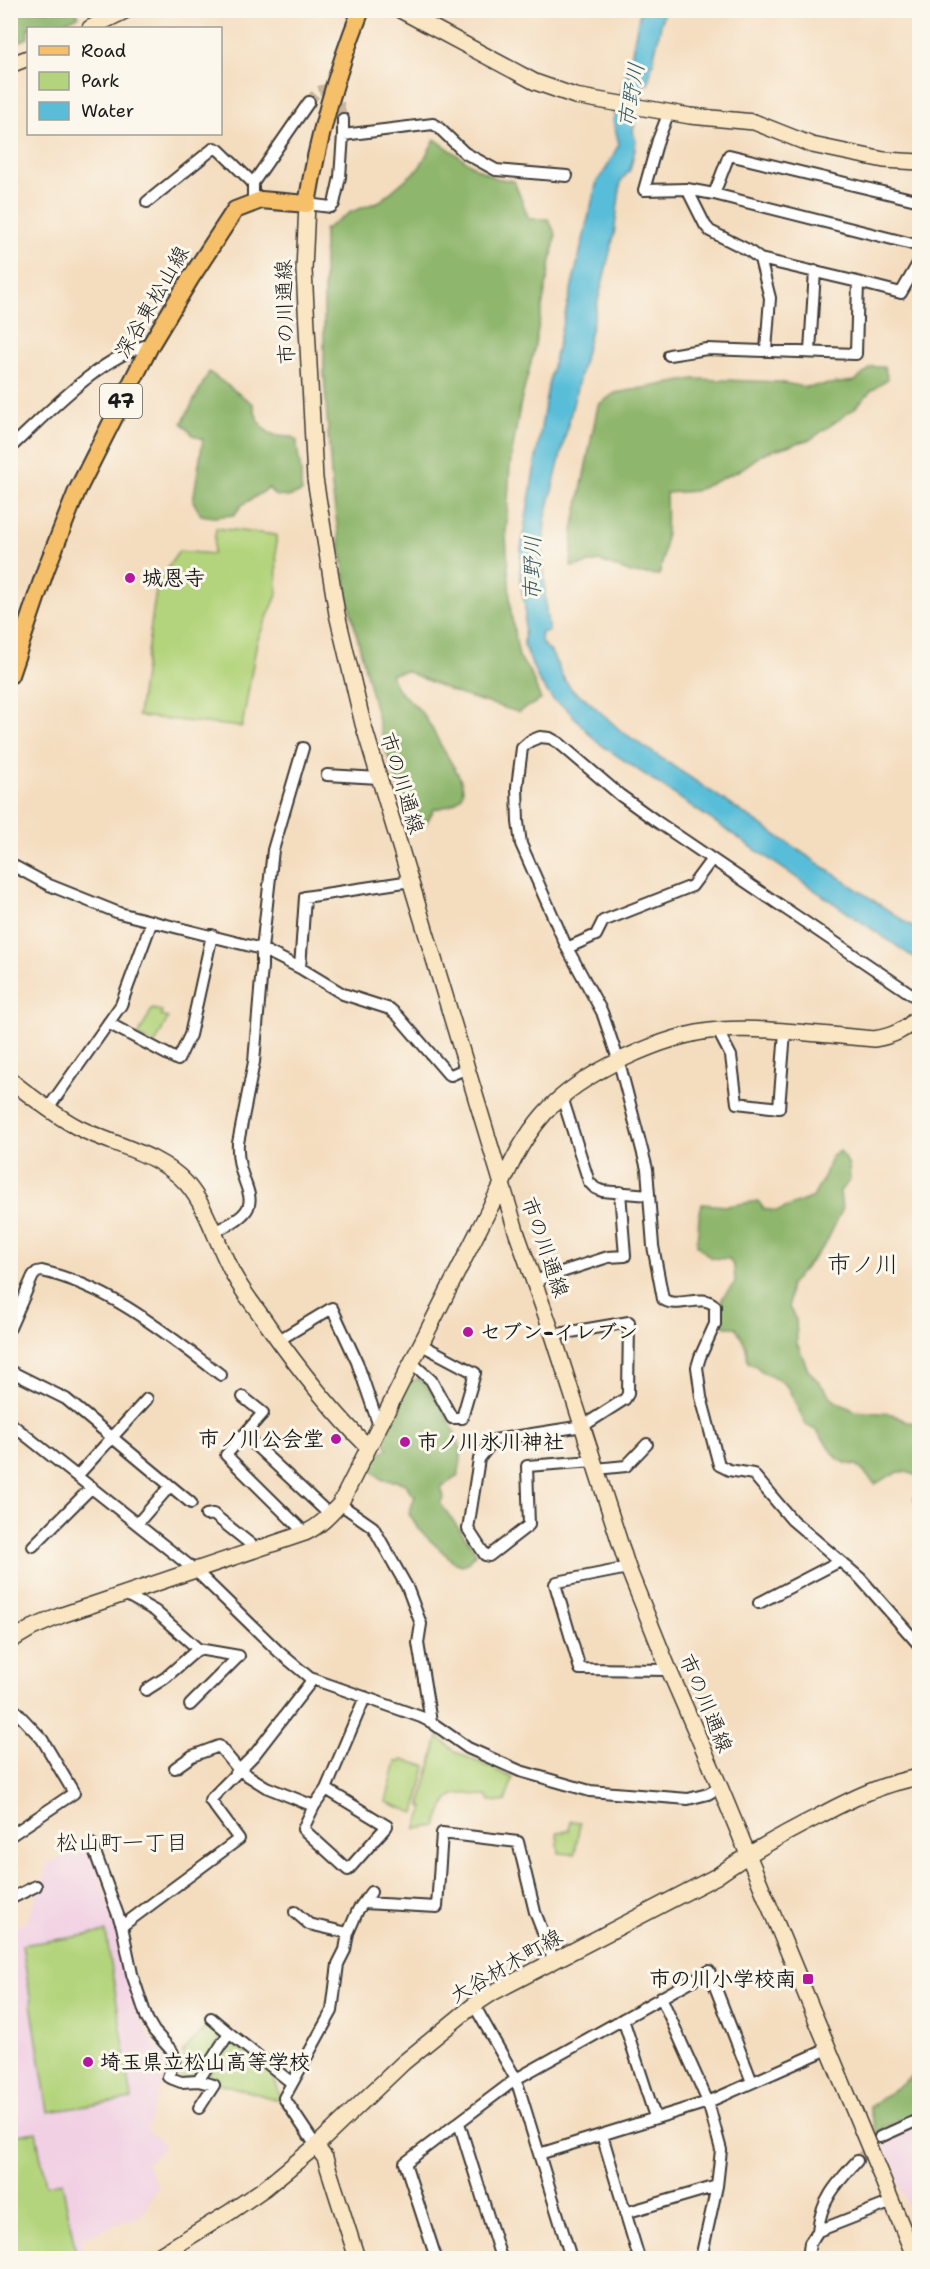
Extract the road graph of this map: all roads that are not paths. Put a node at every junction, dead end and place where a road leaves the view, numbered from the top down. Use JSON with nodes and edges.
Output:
{"nodes":[{"id":1,"x":127,"y":10,"type":"edge"},
{"id":2,"x":362,"y":10,"type":"edge"},
{"id":3,"x":400,"y":10,"type":"edge"},
{"id":4,"x":92,"y":27,"type":"edge"},
{"id":5,"x":27,"y":58,"type":"edge"},
{"id":6,"x":10,"y":65,"type":"edge"},
{"id":7,"x":309,"y":102,"type":"tunnel mouth"},
{"id":8,"x":664,"y":112,"type":"junction"},
{"id":9,"x":343,"y":119,"type":"tunnel mouth"},
{"id":10,"x":344,"y":135,"type":"junction"},
{"id":11,"x":920,"y":162,"type":"edge"},
{"id":12,"x":567,"y":176,"type":"dead end"},
{"id":13,"x":253,"y":183,"type":"junction"},
{"id":14,"x":687,"y":189,"type":"junction"},
{"id":15,"x":714,"y":194,"type":"junction"},
{"id":16,"x":920,"y":201,"type":"edge"},
{"id":17,"x":147,"y":202,"type":"dead end"},
{"id":18,"x":253,"y":202,"type":"junction"},
{"id":19,"x":307,"y":204,"type":"junction"},
{"id":20,"x":920,"y":246,"type":"edge"},
{"id":21,"x":760,"y":259,"type":"junction"},
{"id":22,"x":920,"y":260,"type":"edge"},
{"id":23,"x":814,"y":271,"type":"junction"},
{"id":24,"x":858,"y":282,"type":"junction"},
{"id":25,"x":151,"y":344,"type":"junction"},
{"id":26,"x":766,"y":350,"type":"junction"},
{"id":27,"x":810,"y":351,"type":"junction"},
{"id":28,"x":669,"y":355,"type":"dead end"},
{"id":29,"x":10,"y":448,"type":"edge"},
{"id":30,"x":16,"y":638,"type":"edge"},
{"id":31,"x":10,"y":675,"type":"edge"},
{"id":32,"x":303,"y":748,"type":"dead end"},
{"id":33,"x":327,"y":775,"type":"dead end"},
{"id":34,"x":379,"y":778,"type":"junction"},
{"id":35,"x":712,"y":859,"type":"junction"},
{"id":36,"x":10,"y":864,"type":"edge"},
{"id":37,"x":411,"y":881,"type":"junction"},
{"id":38,"x":152,"y":921,"type":"junction"},
{"id":39,"x":212,"y":935,"type":"junction"},
{"id":40,"x":567,"y":948,"type":"junction"},
{"id":41,"x":262,"y":949,"type":"junction"},
{"id":42,"x":300,"y":968,"type":"junction"},
{"id":43,"x":920,"y":1000,"type":"edge"},
{"id":44,"x":920,"y":1015,"type":"edge"},
{"id":45,"x":108,"y":1023,"type":"junction"},
{"id":46,"x":717,"y":1030,"type":"junction"},
{"id":47,"x":785,"y":1032,"type":"junction"},
{"id":48,"x":619,"y":1062,"type":"junction"},
{"id":49,"x":467,"y":1068,"type":"junction"},
{"id":50,"x":10,"y":1080,"type":"edge"},
{"id":51,"x":562,"y":1097,"type":"junction"},
{"id":52,"x":47,"y":1110,"type":"junction"},
{"id":53,"x":502,"y":1184,"type":"junction"},
{"id":54,"x":620,"y":1192,"type":"junction"},
{"id":55,"x":649,"y":1195,"type":"junction"},
{"id":56,"x":213,"y":1232,"type":"junction"},
{"id":57,"x":534,"y":1281,"type":"junction"},
{"id":58,"x":10,"y":1328,"type":"edge"},
{"id":59,"x":553,"y":1335,"type":"junction"},
{"id":60,"x":279,"y":1340,"type":"junction"},
{"id":61,"x":420,"y":1344,"type":"junction"},
{"id":62,"x":411,"y":1362,"type":"junction"},
{"id":63,"x":10,"y":1371,"type":"edge"},
{"id":64,"x":221,"y":1375,"type":"dead end"},
{"id":65,"x":243,"y":1397,"type":"dead end"},
{"id":66,"x":147,"y":1399,"type":"dead end"},
{"id":67,"x":10,"y":1423,"type":"edge"},
{"id":68,"x":379,"y":1426,"type":"junction"},
{"id":69,"x":582,"y":1426,"type":"junction"},
{"id":70,"x":244,"y":1435,"type":"junction"},
{"id":71,"x":113,"y":1439,"type":"junction"},
{"id":72,"x":647,"y":1444,"type":"dead end"},
{"id":73,"x":368,"y":1447,"type":"junction"},
{"id":74,"x":595,"y":1465,"type":"junction"},
{"id":75,"x":78,"y":1476,"type":"junction"},
{"id":76,"x":170,"y":1486,"type":"junction"},
{"id":77,"x":92,"y":1487,"type":"junction"},
{"id":78,"x":191,"y":1503,"type":"dead end"},
{"id":79,"x":335,"y":1509,"type":"junction"},
{"id":80,"x":206,"y":1515,"type":"dead end"},
{"id":81,"x":137,"y":1524,"type":"junction"},
{"id":82,"x":305,"y":1533,"type":"junction"},
{"id":83,"x":33,"y":1546,"type":"dead end"},
{"id":84,"x":258,"y":1550,"type":"junction"},
{"id":85,"x":840,"y":1561,"type":"junction"},
{"id":86,"x":628,"y":1568,"type":"junction"},
{"id":87,"x":196,"y":1571,"type":"junction"},
{"id":88,"x":124,"y":1594,"type":"junction"},
{"id":89,"x":759,"y":1603,"type":"dead end"},
{"id":90,"x":10,"y":1641,"type":"edge"},
{"id":91,"x":920,"y":1646,"type":"edge"},
{"id":92,"x":198,"y":1648,"type":"junction"},
{"id":93,"x":669,"y":1670,"type":"junction"},
{"id":94,"x":313,"y":1679,"type":"junction"},
{"id":95,"x":146,"y":1690,"type":"dead end"},
{"id":96,"x":365,"y":1697,"type":"junction"},
{"id":97,"x":10,"y":1705,"type":"edge"},
{"id":98,"x":190,"y":1705,"type":"dead end"},
{"id":99,"x":431,"y":1722,"type":"junction"},
{"id":100,"x":175,"y":1768,"type":"dead end"},
{"id":101,"x":240,"y":1770,"type":"junction"},
{"id":102,"x":920,"y":1777,"type":"edge"},
{"id":103,"x":720,"y":1788,"type":"junction"},
{"id":104,"x":326,"y":1790,"type":"junction"},
{"id":105,"x":314,"y":1806,"type":"junction"},
{"id":106,"x":10,"y":1821,"type":"edge"},
{"id":107,"x":14,"y":1834,"type":"edge"},
{"id":108,"x":93,"y":1844,"type":"dead end"},
{"id":109,"x":747,"y":1855,"type":"junction"},
{"id":110,"x":36,"y":1886,"type":"dead end"},
{"id":111,"x":371,"y":1892,"type":"dead end"},
{"id":112,"x":10,"y":1899,"type":"edge"},
{"id":113,"x":364,"y":1903,"type":"junction"},
{"id":114,"x":295,"y":1912,"type":"dead end"},
{"id":115,"x":122,"y":1926,"type":"junction"},
{"id":116,"x":348,"y":1934,"type":"junction"},
{"id":117,"x":554,"y":1961,"type":"junction"},
{"id":118,"x":661,"y":1997,"type":"junction"},
{"id":119,"x":474,"y":2005,"type":"junction"},
{"id":120,"x":211,"y":2018,"type":"dead end"},
{"id":121,"x":623,"y":2019,"type":"junction"},
{"id":122,"x":229,"y":2034,"type":"junction"},
{"id":123,"x":828,"y":2049,"type":"junction"},
{"id":124,"x":516,"y":2079,"type":"junction"},
{"id":125,"x":198,"y":2081,"type":"junction"},
{"id":126,"x":752,"y":2082,"type":"junction"},
{"id":127,"x":292,"y":2083,"type":"junction"},
{"id":128,"x":708,"y":2102,"type":"junction"},
{"id":129,"x":199,"y":2108,"type":"dead end"},
{"id":130,"x":655,"y":2117,"type":"junction"},
{"id":131,"x":920,"y":2119,"type":"edge"},
{"id":132,"x":459,"y":2123,"type":"junction"},
{"id":133,"x":602,"y":2135,"type":"junction"},
{"id":134,"x":880,"y":2137,"type":"tunnel mouth"},
{"id":135,"x":316,"y":2145,"type":"junction"},
{"id":136,"x":539,"y":2154,"type":"junction"},
{"id":137,"x":857,"y":2161,"type":"tunnel mouth"},
{"id":138,"x":717,"y":2186,"type":"junction"},
{"id":139,"x":892,"y":2202,"type":"junction"},
{"id":140,"x":625,"y":2213,"type":"junction"},
{"id":141,"x":818,"y":2231,"type":"junction"},
{"id":142,"x":155,"y":2259,"type":"edge"},
{"id":143,"x":357,"y":2259,"type":"edge"},
{"id":144,"x":436,"y":2259,"type":"edge"},
{"id":145,"x":501,"y":2259,"type":"edge"},
{"id":146,"x":571,"y":2259,"type":"edge"},
{"id":147,"x":639,"y":2259,"type":"edge"},
{"id":148,"x":701,"y":2259,"type":"edge"},
{"id":149,"x":808,"y":2259,"type":"edge"},
{"id":150,"x":915,"y":2259,"type":"edge"}],
"edges":[{"from":1,"to":4,"type":"street"},
{"from":2,"to":19,"type":"main road"},
{"from":3,"to":8,"type":"street"},
{"from":5,"to":6,"type":"street"},
{"from":7,"to":13,"type":"street"},
{"from":8,"to":11,"type":"street"},
{"from":8,"to":14,"type":"street"},
{"from":9,"to":10,"type":"street"},
{"from":10,"to":12,"type":"street"},
{"from":10,"to":19,"type":"street"},
{"from":13,"to":17,"type":"street"},
{"from":13,"to":18,"type":"street"},
{"from":14,"to":15,"type":"street"},
{"from":14,"to":21,"type":"street"},
{"from":15,"to":16,"type":"street"},
{"from":15,"to":20,"type":"street"},
{"from":18,"to":19,"type":"main road"},
{"from":18,"to":25,"type":"main road","name":"深谷東松山線","number":"47"},
{"from":19,"to":34,"type":"street","name":"市の川通線"},
{"from":21,"to":23,"type":"street"},
{"from":21,"to":26,"type":"street"},
{"from":22,"to":24,"type":"street"},
{"from":23,"to":24,"type":"street"},
{"from":23,"to":27,"type":"street"},
{"from":24,"to":27,"type":"street"},
{"from":25,"to":29,"type":"street"},
{"from":25,"to":30,"type":"main road","name":"深谷東松山線","number":"47"},
{"from":26,"to":27,"type":"street"},
{"from":26,"to":28,"type":"street"},
{"from":30,"to":31,"type":"main road","name":"深谷東松山線","number":"47"},
{"from":32,"to":41,"type":"street"},
{"from":33,"to":34,"type":"street"},
{"from":34,"to":37,"type":"street","name":"市の川通線"},
{"from":35,"to":40,"type":"street"},
{"from":35,"to":40,"type":"street"},
{"from":35,"to":43,"type":"street"},
{"from":36,"to":38,"type":"street"},
{"from":37,"to":42,"type":"street"},
{"from":37,"to":49,"type":"street","name":"市の川通線"},
{"from":38,"to":39,"type":"street"},
{"from":38,"to":45,"type":"street"},
{"from":39,"to":41,"type":"street"},
{"from":39,"to":45,"type":"street"},
{"from":40,"to":48,"type":"street"},
{"from":41,"to":42,"type":"street"},
{"from":41,"to":56,"type":"street"},
{"from":42,"to":49,"type":"street"},
{"from":44,"to":47,"type":"street"},
{"from":45,"to":52,"type":"street"},
{"from":46,"to":47,"type":"street"},
{"from":46,"to":47,"type":"street"},
{"from":46,"to":48,"type":"street"},
{"from":48,"to":51,"type":"street"},
{"from":48,"to":55,"type":"street"},
{"from":49,"to":53,"type":"street","name":"市の川通線"},
{"from":50,"to":52,"type":"street"},
{"from":51,"to":53,"type":"street"},
{"from":51,"to":54,"type":"street"},
{"from":52,"to":56,"type":"street"},
{"from":53,"to":57,"type":"street","name":"市の川通線"},
{"from":53,"to":61,"type":"street"},
{"from":54,"to":55,"type":"street"},
{"from":54,"to":57,"type":"street"},
{"from":55,"to":85,"type":"street"},
{"from":56,"to":60,"type":"street"},
{"from":57,"to":59,"type":"street","name":"市の川通線"},
{"from":58,"to":64,"type":"street"},
{"from":59,"to":69,"type":"street","name":"市の川通線"},
{"from":59,"to":69,"type":"street"},
{"from":60,"to":68,"type":"street"},
{"from":60,"to":73,"type":"street"},
{"from":61,"to":62,"type":"street"},
{"from":61,"to":62,"type":"street"},
{"from":62,"to":68,"type":"street"},
{"from":63,"to":71,"type":"street"},
{"from":65,"to":70,"type":"street"},
{"from":66,"to":71,"type":"street"},
{"from":67,"to":75,"type":"street"},
{"from":68,"to":73,"type":"street"},
{"from":69,"to":74,"type":"street","name":"市の川通線"},
{"from":69,"to":74,"type":"street"},
{"from":70,"to":79,"type":"street"},
{"from":70,"to":82,"type":"street"},
{"from":71,"to":75,"type":"street"},
{"from":71,"to":76,"type":"street"},
{"from":72,"to":74,"type":"street"},
{"from":73,"to":79,"type":"street"},
{"from":74,"to":86,"type":"street","name":"市の川通線"},
{"from":75,"to":77,"type":"street"},
{"from":76,"to":78,"type":"street"},
{"from":76,"to":81,"type":"street"},
{"from":77,"to":81,"type":"street"},
{"from":77,"to":83,"type":"street"},
{"from":79,"to":82,"type":"street"},
{"from":79,"to":99,"type":"street"},
{"from":80,"to":84,"type":"street"},
{"from":81,"to":87,"type":"street"},
{"from":82,"to":84,"type":"street"},
{"from":84,"to":87,"type":"street"},
{"from":85,"to":89,"type":"street"},
{"from":85,"to":91,"type":"street"},
{"from":86,"to":93,"type":"street","name":"市の川通線"},
{"from":86,"to":93,"type":"street"},
{"from":87,"to":88,"type":"street"},
{"from":87,"to":94,"type":"street"},
{"from":88,"to":90,"type":"street"},
{"from":88,"to":92,"type":"street"},
{"from":92,"to":95,"type":"street"},
{"from":92,"to":98,"type":"street"},
{"from":93,"to":103,"type":"street","name":"市の川通線"},
{"from":94,"to":96,"type":"street"},
{"from":94,"to":101,"type":"street"},
{"from":96,"to":99,"type":"street"},
{"from":96,"to":104,"type":"street"},
{"from":97,"to":107,"type":"street"},
{"from":99,"to":103,"type":"street"},
{"from":100,"to":101,"type":"street"},
{"from":101,"to":105,"type":"street"},
{"from":101,"to":115,"type":"street"},
{"from":102,"to":109,"type":"street","name":"大谷材木町線"},
{"from":103,"to":109,"type":"street","name":"市の川通線"},
{"from":104,"to":105,"type":"street"},
{"from":104,"to":105,"type":"street"},
{"from":106,"to":107,"type":"street"},
{"from":108,"to":115,"type":"street"},
{"from":109,"to":117,"type":"street","name":"大谷材木町線"},
{"from":109,"to":123,"type":"street","name":"市の川通線"},
{"from":110,"to":112,"type":"street"},
{"from":111,"to":113,"type":"street"},
{"from":113,"to":116,"type":"street"},
{"from":113,"to":117,"type":"street"},
{"from":114,"to":116,"type":"street"},
{"from":115,"to":125,"type":"street"},
{"from":116,"to":127,"type":"street"},
{"from":117,"to":119,"type":"street","name":"大谷材木町線"},
{"from":118,"to":121,"type":"street"},
{"from":118,"to":126,"type":"street"},
{"from":118,"to":128,"type":"street"},
{"from":119,"to":124,"type":"street"},
{"from":119,"to":135,"type":"street","name":"大谷材木町線"},
{"from":120,"to":122,"type":"street"},
{"from":121,"to":124,"type":"street"},
{"from":121,"to":130,"type":"street"},
{"from":122,"to":125,"type":"street"},
{"from":122,"to":127,"type":"street"},
{"from":123,"to":126,"type":"street"},
{"from":123,"to":139,"type":"street","name":"市の川通線"},
{"from":124,"to":132,"type":"street"},
{"from":124,"to":136,"type":"street"},
{"from":125,"to":129,"type":"street"},
{"from":126,"to":128,"type":"street"},
{"from":127,"to":135,"type":"street"},
{"from":128,"to":130,"type":"street"},
{"from":128,"to":138,"type":"street"},
{"from":130,"to":133,"type":"street"},
{"from":131,"to":134,"type":"street"},
{"from":132,"to":144,"type":"street"},
{"from":132,"to":145,"type":"street"},
{"from":133,"to":136,"type":"street"},
{"from":133,"to":140,"type":"street"},
{"from":135,"to":142,"type":"street","name":"大谷材木町線"},
{"from":135,"to":143,"type":"street"},
{"from":136,"to":146,"type":"street"},
{"from":137,"to":141,"type":"street"},
{"from":138,"to":140,"type":"street"},
{"from":138,"to":148,"type":"street"},
{"from":139,"to":141,"type":"street"},
{"from":139,"to":150,"type":"street","name":"市の川通線"},
{"from":140,"to":147,"type":"street"},
{"from":141,"to":149,"type":"street"}]}
